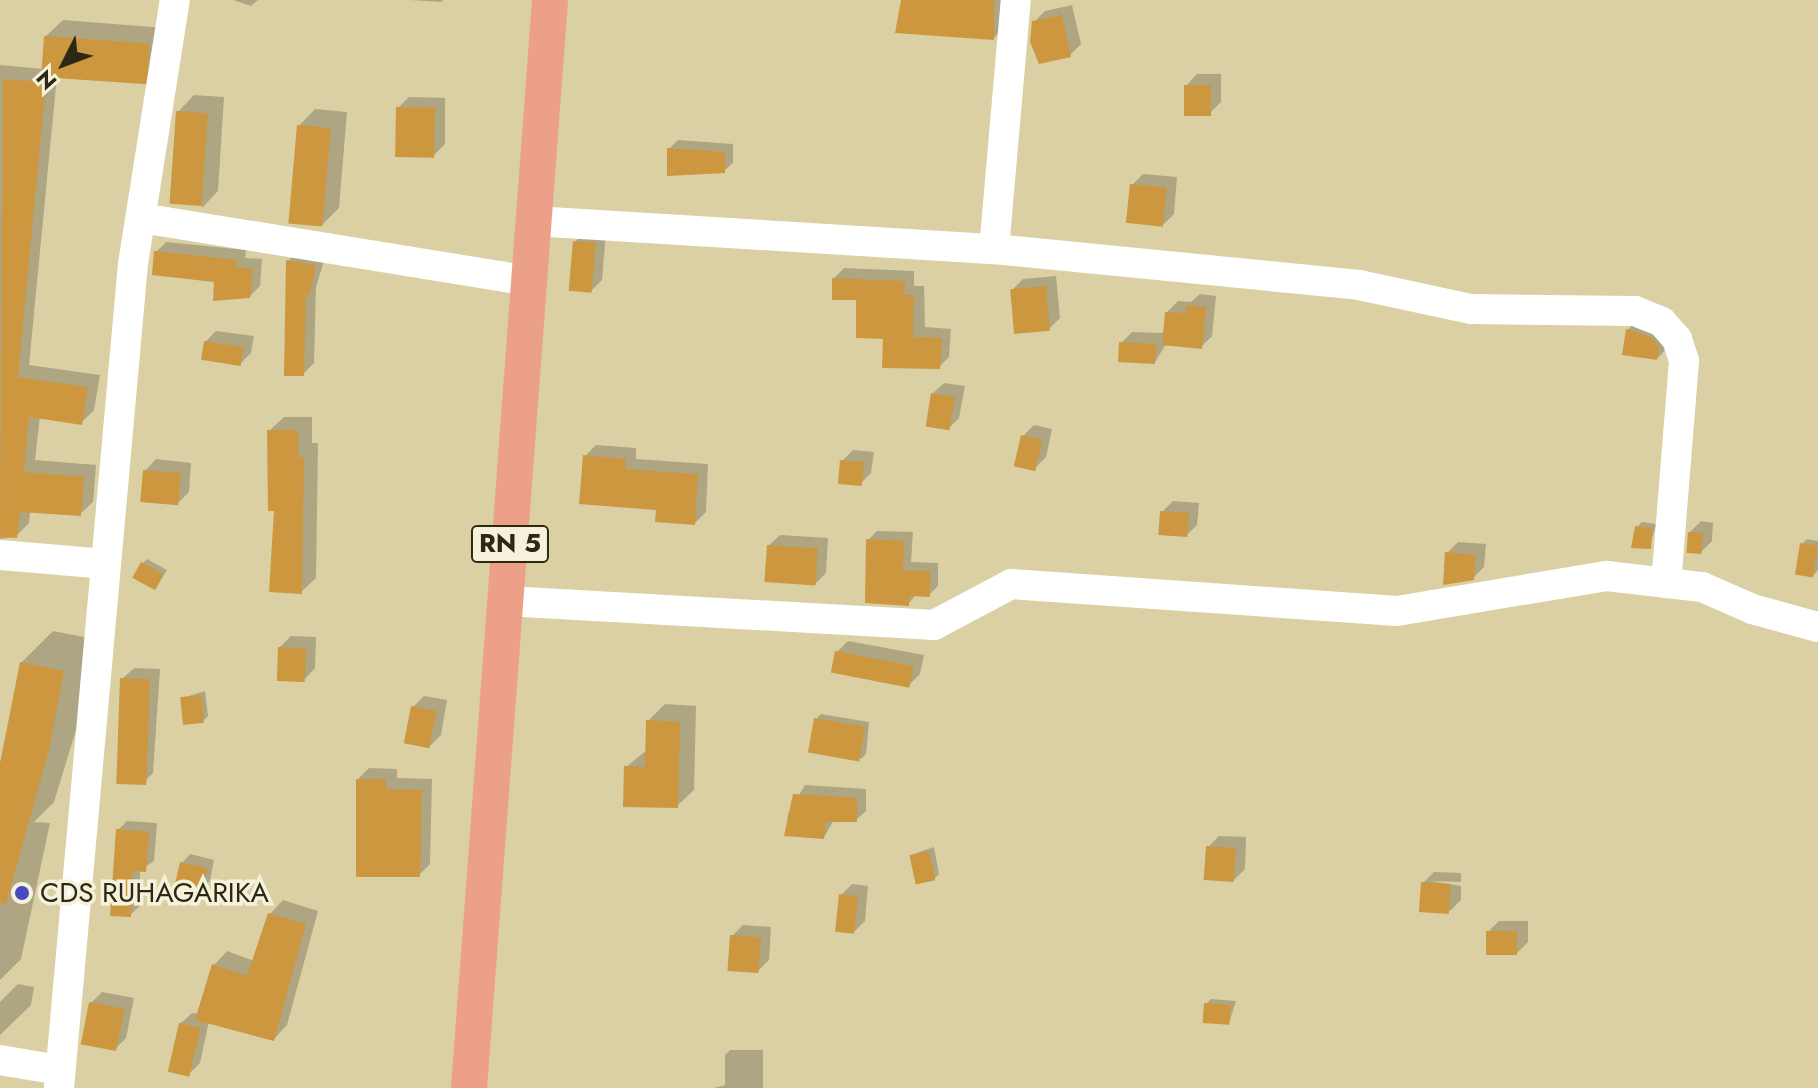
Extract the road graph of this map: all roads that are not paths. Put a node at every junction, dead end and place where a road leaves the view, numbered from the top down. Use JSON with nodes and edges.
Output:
{"nodes":[{"id":1,"x":175,"y":0,"type":"edge"},
{"id":2,"x":550,"y":0,"type":"edge"},
{"id":3,"x":1016,"y":0,"type":"edge"},
{"id":4,"x":141,"y":218,"type":"junction"},
{"id":5,"x":533,"y":221,"type":"junction"},
{"id":6,"x":994,"y":249,"type":"junction"},
{"id":7,"x":529,"y":281,"type":"junction"},
{"id":8,"x":0,"y":555,"type":"edge"},
{"id":9,"x":106,"y":564,"type":"junction"},
{"id":10,"x":1666,"y":583,"type":"junction"},
{"id":11,"x":506,"y":601,"type":"junction"},
{"id":12,"x":1818,"y":627,"type":"edge"},
{"id":13,"x":0,"y":1060,"type":"edge"},
{"id":14,"x":59,"y":1079,"type":"edge"},
{"id":15,"x":469,"y":1088,"type":"edge"}],
"edges":[{"from":1,"to":4,"type":"street"},
{"from":2,"to":5,"type":"main road","number":"RN 5"},
{"from":3,"to":6,"type":"street"},
{"from":4,"to":7,"type":"street"},
{"from":4,"to":9,"type":"street"},
{"from":5,"to":6,"type":"street"},
{"from":5,"to":7,"type":"main road","number":"RN 5"},
{"from":6,"to":10,"type":"street"},
{"from":7,"to":11,"type":"main road","number":"RN 5"},
{"from":8,"to":9,"type":"street"},
{"from":9,"to":14,"type":"street"},
{"from":10,"to":11,"type":"street"},
{"from":10,"to":12,"type":"street"},
{"from":11,"to":15,"type":"main road","number":"RN 5"},
{"from":13,"to":14,"type":"street"}]}
